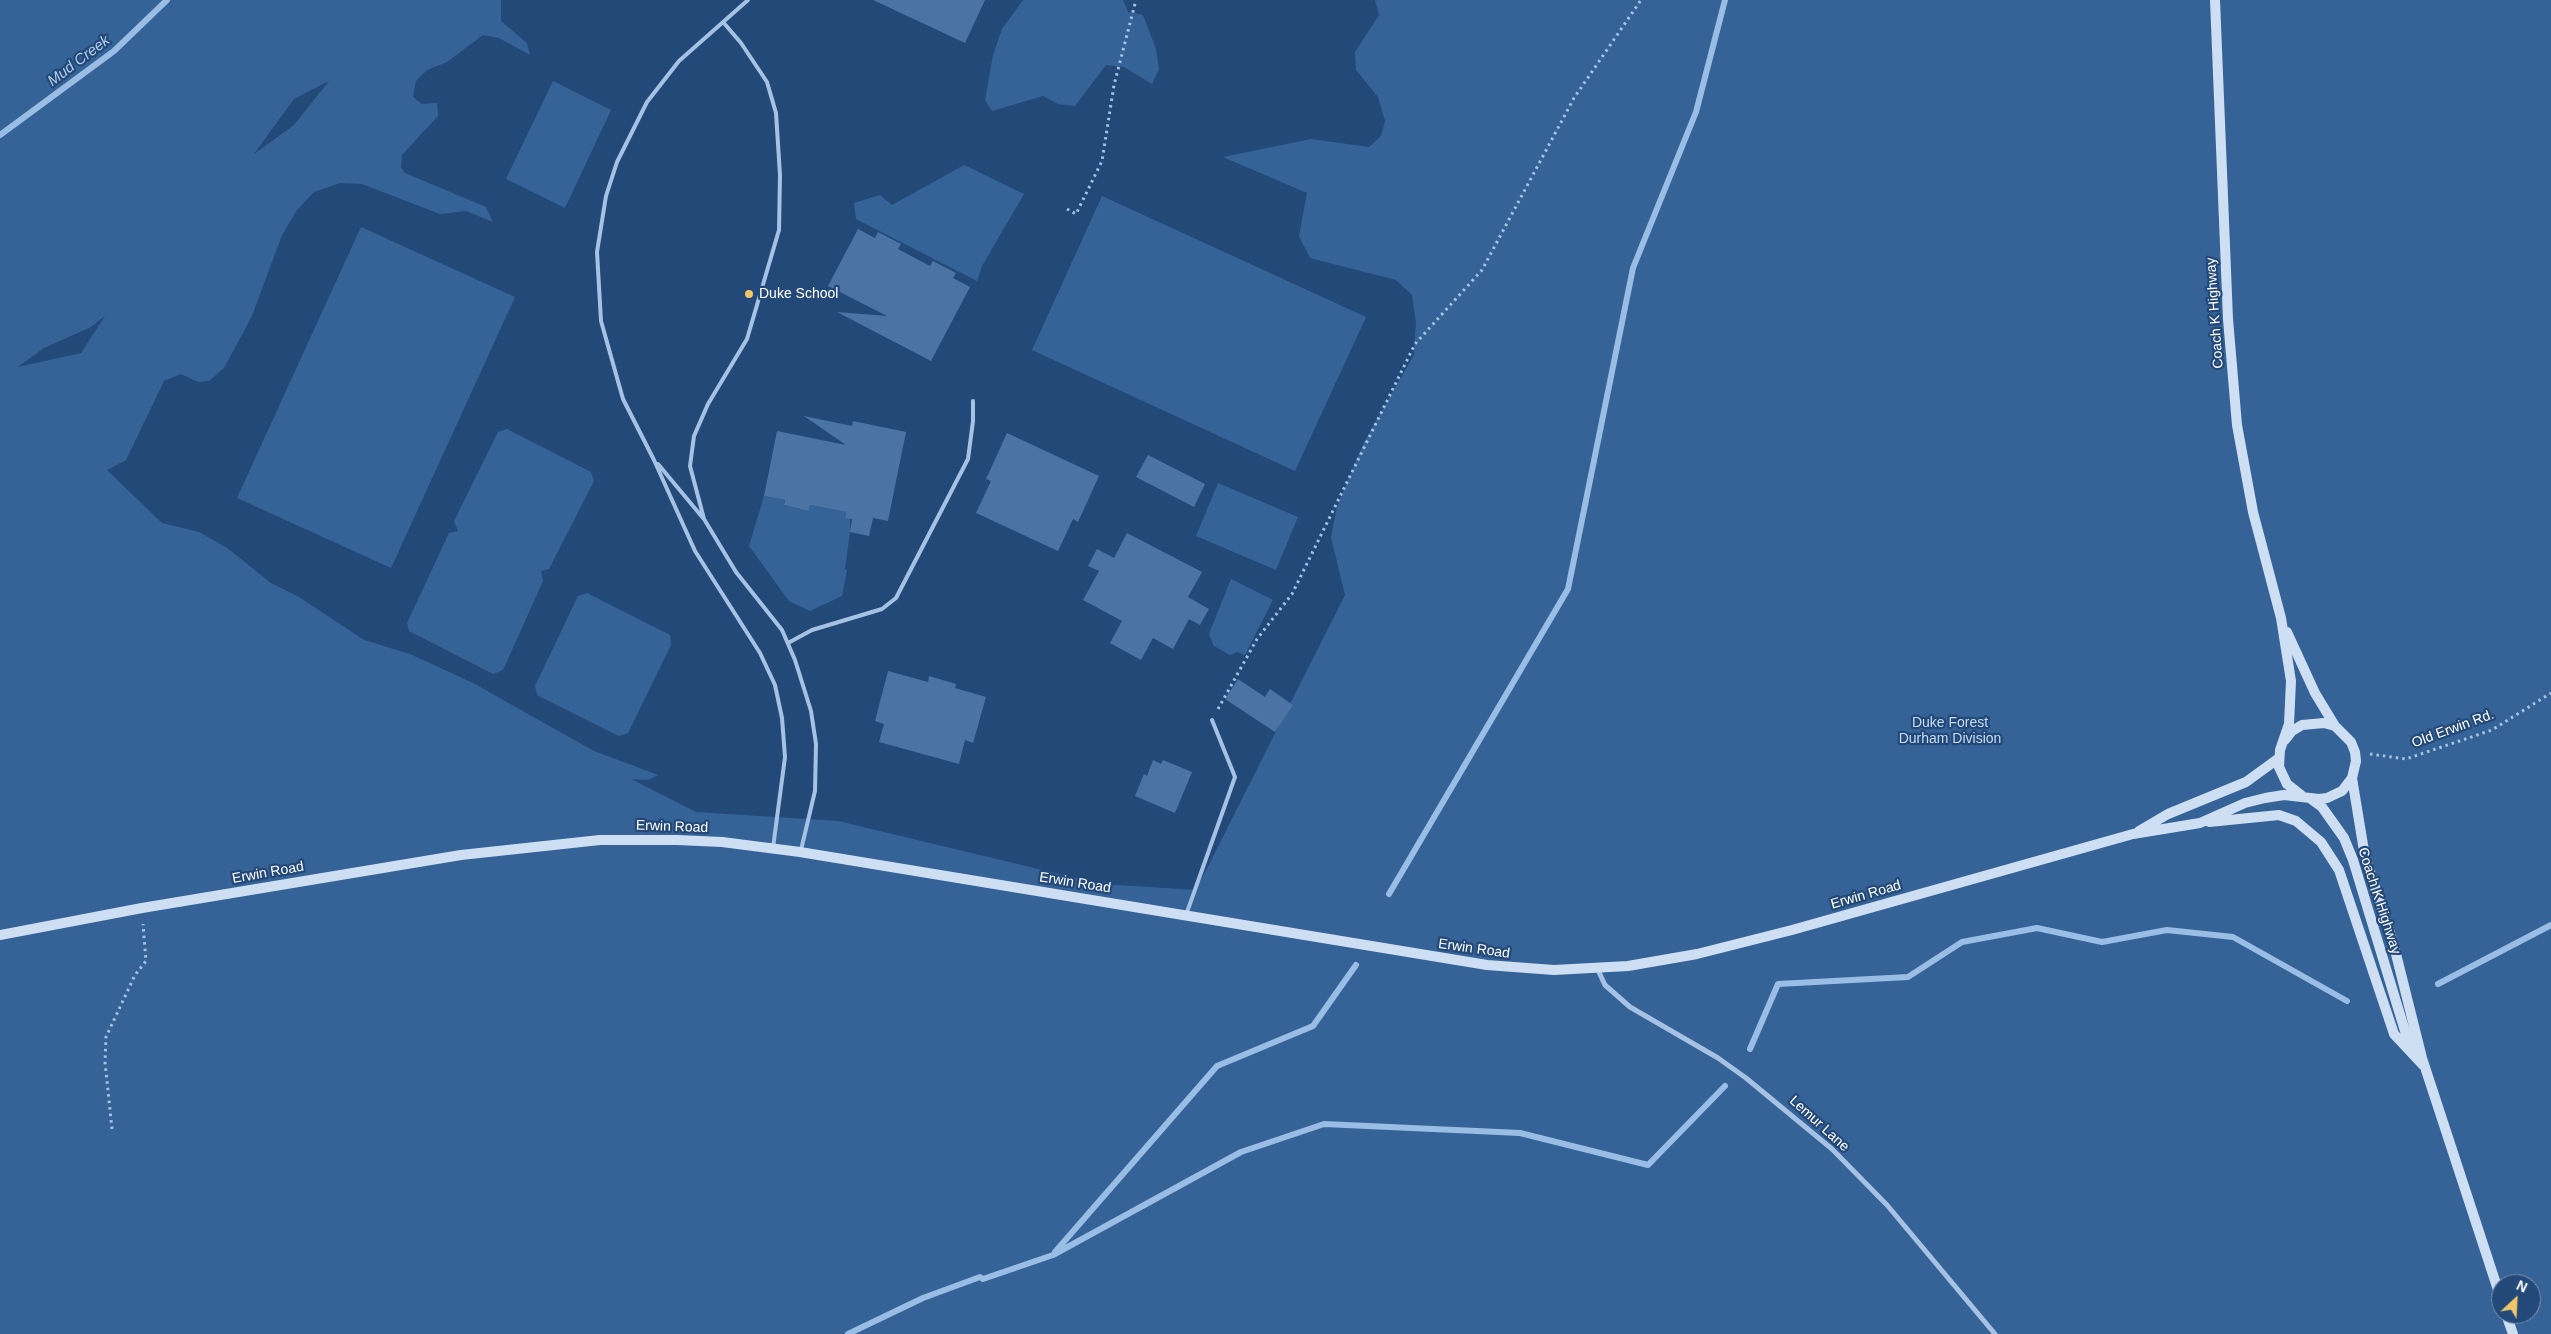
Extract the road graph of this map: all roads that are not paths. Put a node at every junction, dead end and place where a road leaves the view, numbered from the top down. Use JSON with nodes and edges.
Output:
{"nodes":[{"id":1,"x":748,"y":0,"type":"edge"},
{"id":2,"x":2215,"y":0,"type":"edge"},
{"id":3,"x":722,"y":22,"type":"junction"},
{"id":4,"x":973,"y":401,"type":"dead end"},
{"id":5,"x":654,"y":460,"type":"junction"},
{"id":6,"x":704,"y":519,"type":"junction"},
{"id":7,"x":2280,"y":618,"type":"junction"},
{"id":8,"x":788,"y":644,"type":"junction"},
{"id":9,"x":1212,"y":720,"type":"road end"},
{"id":10,"x":2335,"y":726,"type":"junction"},
{"id":11,"x":2285,"y":740,"type":"junction"},
{"id":12,"x":2279,"y":758,"type":"junction"},
{"id":13,"x":2352,"y":778,"type":"junction"},
{"id":14,"x":2306,"y":797,"type":"junction"},
{"id":15,"x":2200,"y":823,"type":"junction"},
{"id":16,"x":2133,"y":834,"type":"junction"},
{"id":17,"x":772,"y":848,"type":"junction"},
{"id":18,"x":800,"y":852,"type":"junction"},
{"id":19,"x":1186,"y":915,"type":"junction"},
{"id":20,"x":0,"y":935,"type":"edge"},
{"id":21,"x":1597,"y":968,"type":"junction"},
{"id":22,"x":2425,"y":1068,"type":"junction"},
{"id":23,"x":2493,"y":1274,"type":"edge"},
{"id":24,"x":1995,"y":1334,"type":"edge"}],
"edges":[{"from":1,"to":3,"type":"lane"},
{"from":2,"to":7,"type":"main road","name":"Coach K Highway"},
{"from":3,"to":5,"type":"lane"},
{"from":3,"to":6,"type":"lane"},
{"from":4,"to":8,"type":"lane"},
{"from":5,"to":6,"type":"lane"},
{"from":5,"to":17,"type":"lane"},
{"from":6,"to":8,"type":"lane"},
{"from":7,"to":10,"type":"main road","name":"Coach K Highway"},
{"from":7,"to":11,"type":"main road","name":"Coach K Highway"},
{"from":8,"to":18,"type":"lane"},
{"from":9,"to":19,"type":"lane"},
{"from":10,"to":11,"type":"main road"},
{"from":10,"to":13,"type":"main road","name":"Coach K Highway"},
{"from":11,"to":12,"type":"main road","name":"Coach K Highway"},
{"from":12,"to":14,"type":"main road","name":"Coach K Highway"},
{"from":12,"to":16,"type":"main road","name":"Erwin Road"},
{"from":13,"to":14,"type":"main road"},
{"from":13,"to":22,"type":"main road","name":"Coach K Highway"},
{"from":14,"to":15,"type":"main road","name":"Erwin Road"},
{"from":14,"to":22,"type":"main road","name":"Coach K Highway"},
{"from":15,"to":16,"type":"main road","name":"Erwin Road"},
{"from":15,"to":22,"type":"main road"},
{"from":16,"to":21,"type":"main road","name":"Erwin Road"},
{"from":17,"to":18,"type":"main road","name":"Erwin Road"},
{"from":17,"to":20,"type":"main road","name":"Erwin Road"},
{"from":18,"to":19,"type":"main road","name":"Erwin Road"},
{"from":19,"to":21,"type":"main road","name":"Erwin Road"},
{"from":21,"to":24,"type":"street","name":"Lemur Lane"},
{"from":22,"to":23,"type":"main road","name":"Coach K Highway"}]}
